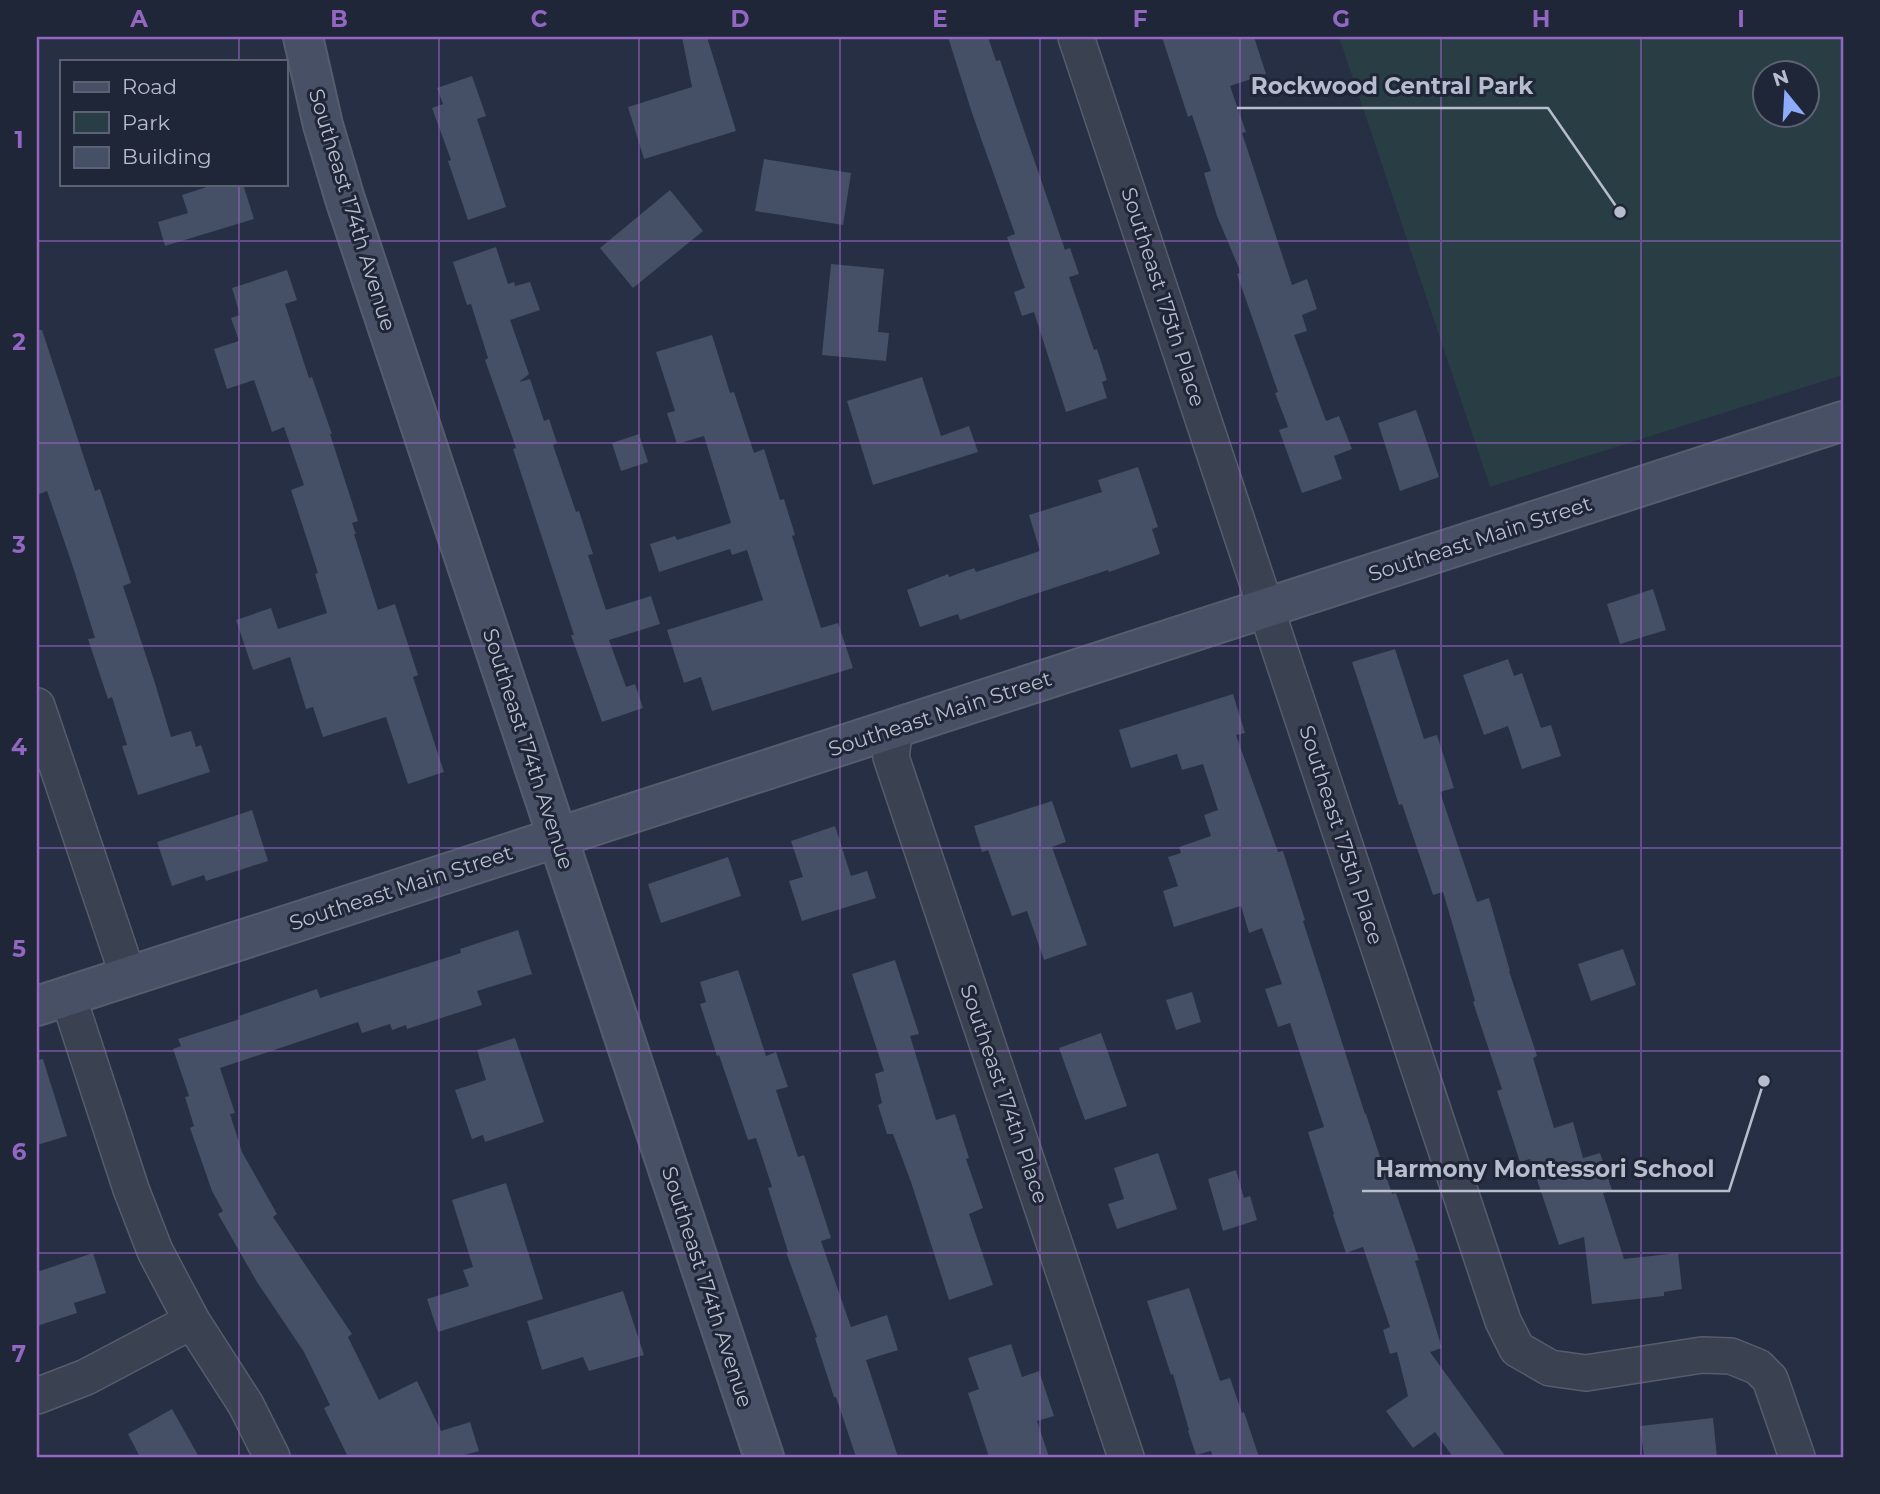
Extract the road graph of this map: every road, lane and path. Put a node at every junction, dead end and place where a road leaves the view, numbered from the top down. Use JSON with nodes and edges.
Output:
{"nodes":[{"id":1,"x":303,"y":37,"type":"edge"},
{"id":2,"x":1076,"y":37,"type":"edge"},
{"id":3,"x":1843,"y":421,"type":"edge"},
{"id":4,"x":1266,"y":609,"type":"junction"},
{"id":5,"x":37,"y":706,"type":"edge"},
{"id":6,"x":895,"y":729,"type":"junction"},
{"id":7,"x":558,"y":838,"type":"junction"},
{"id":8,"x":128,"y":976,"type":"junction"},
{"id":9,"x":52,"y":1001,"type":"edge"},
{"id":10,"x":192,"y":1321,"type":"junction"},
{"id":11,"x":37,"y":1396,"type":"edge"},
{"id":12,"x":272,"y":1457,"type":"edge"},
{"id":13,"x":764,"y":1457,"type":"edge"},
{"id":14,"x":1126,"y":1457,"type":"edge"},
{"id":15,"x":1797,"y":1457,"type":"edge"}],
"edges":[{"from":1,"to":7,"type":"street","name":"Southeast 174th Avenue"},
{"from":2,"to":4,"type":"street","name":"Southeast 175th Place"},
{"from":3,"to":4,"type":"street","name":"Southeast Main Street"},
{"from":4,"to":6,"type":"street","name":"Southeast Main Street"},
{"from":4,"to":15,"type":"street","name":"Southeast 175th Place"},
{"from":5,"to":8,"type":"street"},
{"from":6,"to":7,"type":"street","name":"Southeast Main Street"},
{"from":6,"to":14,"type":"street","name":"Southeast 174th Place"},
{"from":7,"to":8,"type":"street","name":"Southeast Main Street"},
{"from":7,"to":13,"type":"street","name":"Southeast 174th Avenue"},
{"from":8,"to":9,"type":"street","name":"Southeast Main Street"},
{"from":9,"to":10,"type":"street"},
{"from":10,"to":11,"type":"street"},
{"from":10,"to":12,"type":"street"}]}
